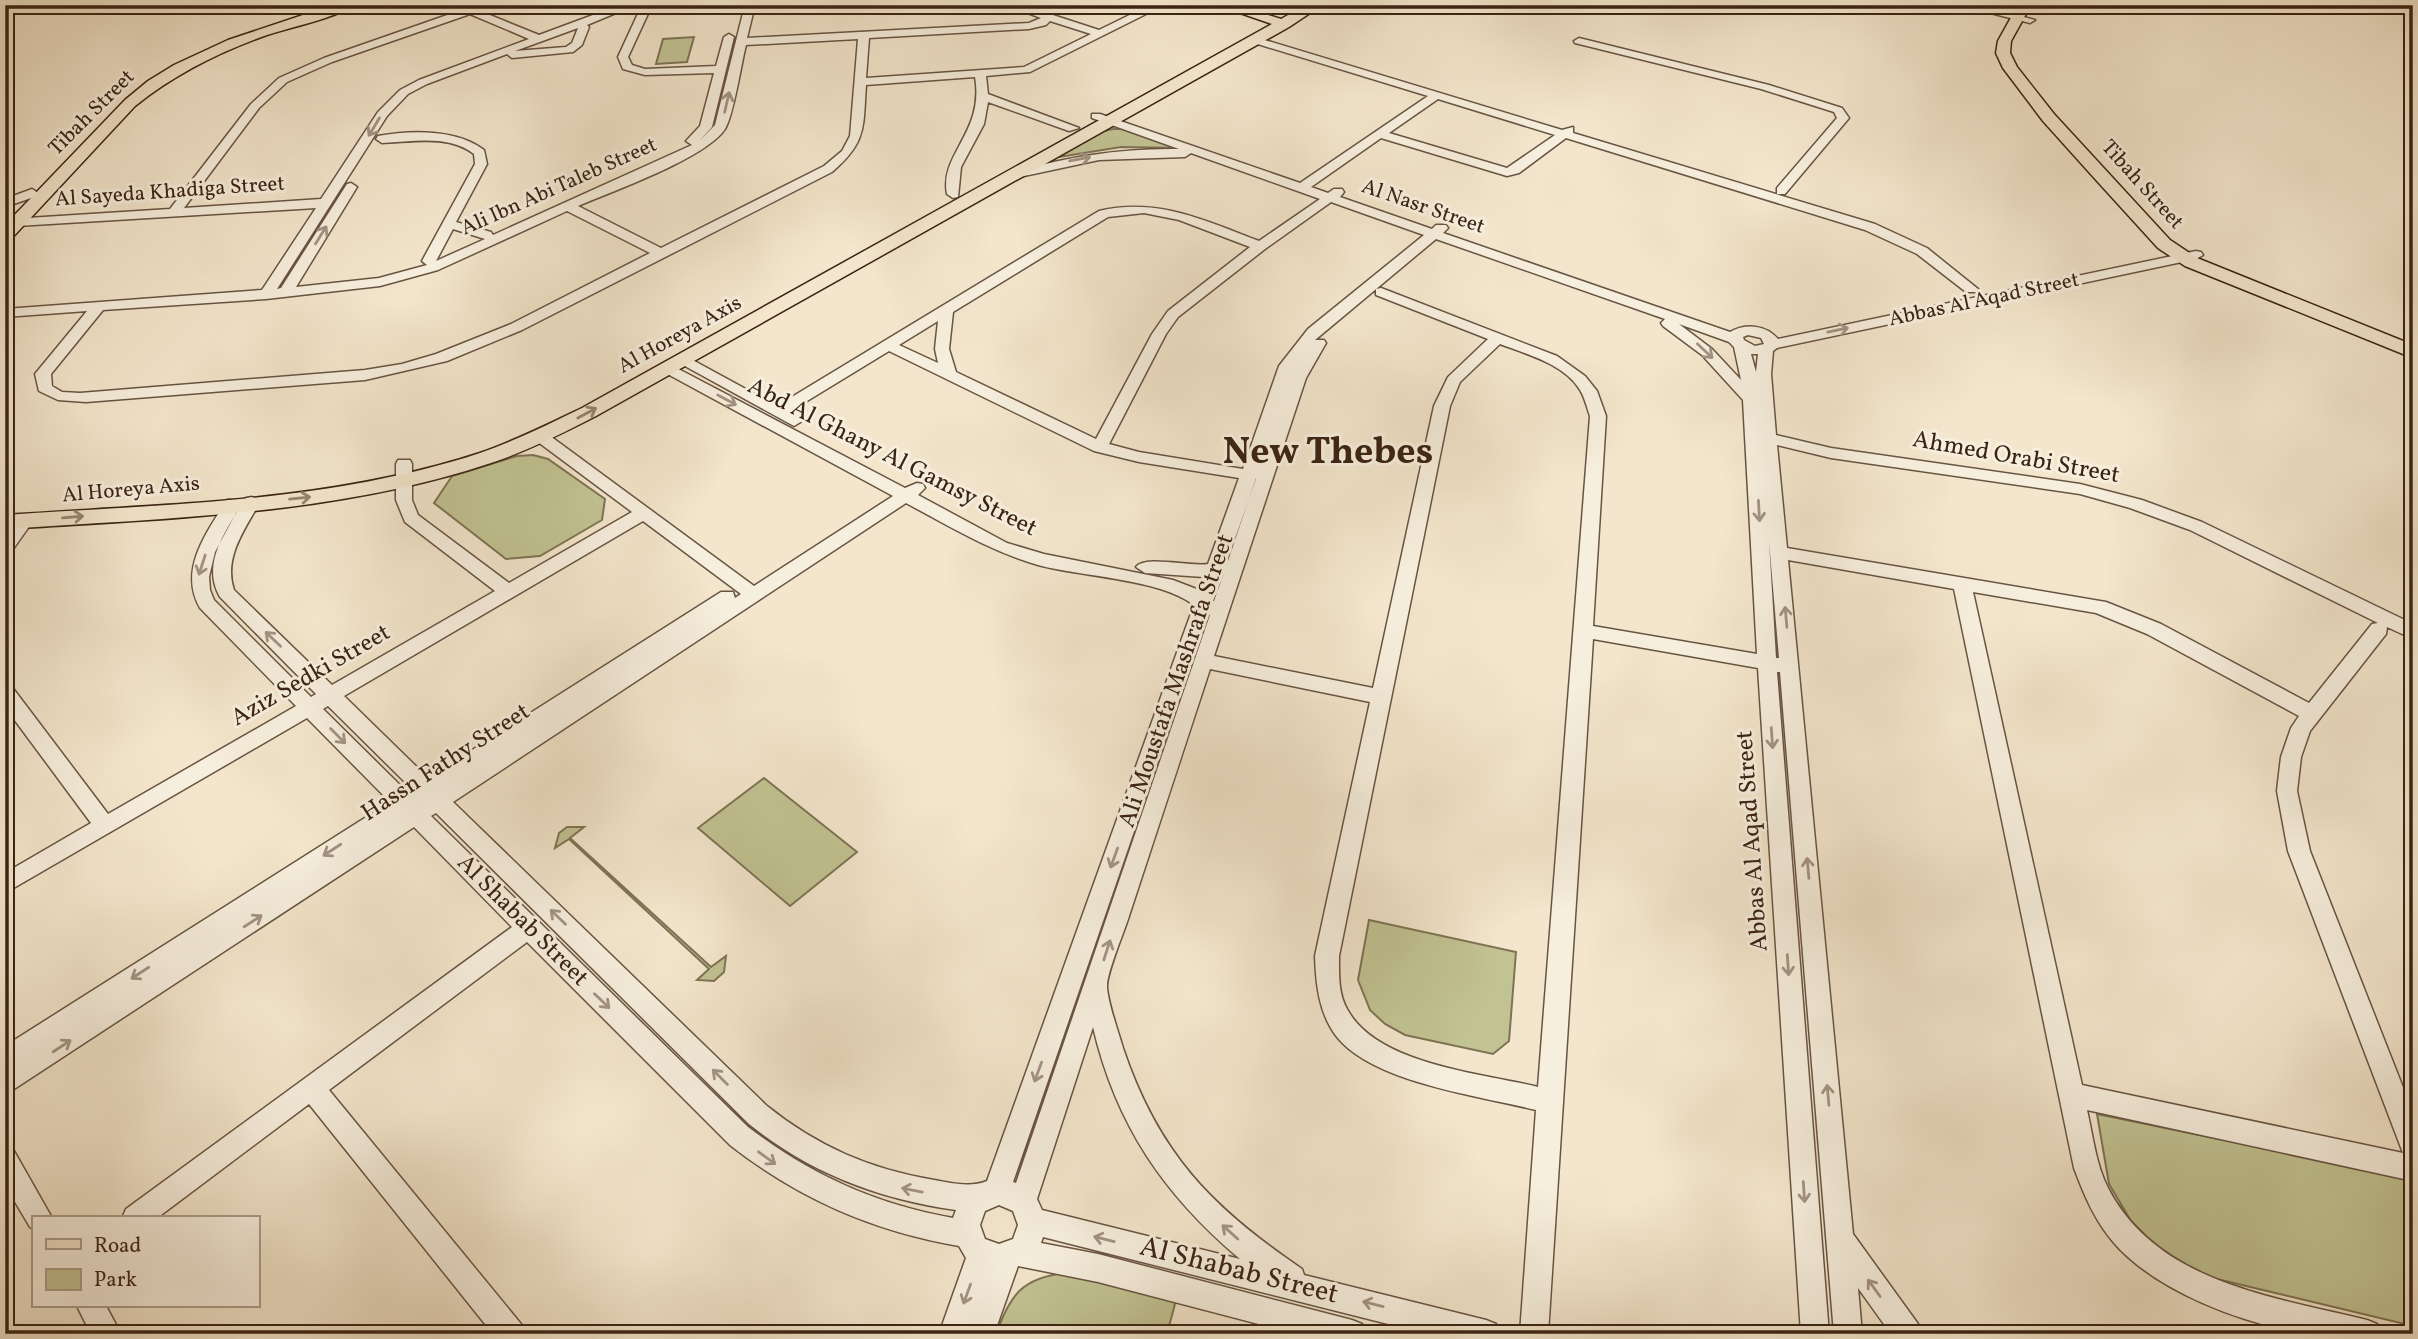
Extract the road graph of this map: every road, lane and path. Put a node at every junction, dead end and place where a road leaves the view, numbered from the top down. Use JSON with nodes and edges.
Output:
{"nodes":[{"id":1,"x":333,"y":5,"type":"edge"},
{"id":2,"x":347,"y":5,"type":"edge"},
{"id":3,"x":487,"y":5,"type":"edge"},
{"id":4,"x":630,"y":5,"type":"edge"},
{"id":5,"x":646,"y":5,"type":"edge"},
{"id":6,"x":738,"y":5,"type":"edge"},
{"id":7,"x":750,"y":5,"type":"edge"},
{"id":8,"x":1011,"y":5,"type":"edge"},
{"id":9,"x":1159,"y":5,"type":"edge"},
{"id":10,"x":1223,"y":5,"type":"edge"},
{"id":11,"x":1316,"y":5,"type":"edge"},
{"id":12,"x":1964,"y":5,"type":"edge"},
{"id":13,"x":1986,"y":5,"type":"edge"},
{"id":14,"x":471,"y":11,"type":"junction"},
{"id":15,"x":1282,"y":13,"type":"edge"},
{"id":16,"x":2027,"y":13,"type":"edge"},
{"id":17,"x":1048,"y":17,"type":"junction"},
{"id":18,"x":589,"y":26,"type":"junction"},
{"id":19,"x":638,"y":27,"type":"junction"},
{"id":20,"x":1101,"y":34,"type":"junction"},
{"id":21,"x":864,"y":35,"type":"junction"},
{"id":22,"x":539,"y":39,"type":"junction"},
{"id":23,"x":1579,"y":41,"type":"dead end"},
{"id":24,"x":741,"y":42,"type":"junction"},
{"id":25,"x":1240,"y":44,"type":"junction"},
{"id":26,"x":721,"y":69,"type":"junction"},
{"id":27,"x":980,"y":75,"type":"junction"},
{"id":28,"x":861,"y":82,"type":"junction"},
{"id":29,"x":1437,"y":95,"type":"junction"},
{"id":30,"x":983,"y":96,"type":"junction"},
{"id":31,"x":1108,"y":116,"type":"junction"},
{"id":32,"x":1073,"y":128,"type":"junction"},
{"id":33,"x":1565,"y":132,"type":"junction"},
{"id":34,"x":1380,"y":134,"type":"junction"},
{"id":35,"x":1208,"y":151,"type":"junction"},
{"id":36,"x":360,"y":173,"type":"dead end"},
{"id":37,"x":1014,"y":176,"type":"junction"},
{"id":38,"x":1306,"y":184,"type":"junction"},
{"id":39,"x":1780,"y":191,"type":"junction"},
{"id":40,"x":32,"y":193,"type":"junction"},
{"id":41,"x":953,"y":194,"type":"junction"},
{"id":42,"x":1335,"y":195,"type":"junction"},
{"id":43,"x":5,"y":203,"type":"edge"},
{"id":44,"x":326,"y":203,"type":"junction"},
{"id":45,"x":567,"y":206,"type":"junction"},
{"id":46,"x":174,"y":212,"type":"junction"},
{"id":47,"x":11,"y":221,"type":"edge"},
{"id":48,"x":449,"y":224,"type":"junction"},
{"id":49,"x":1444,"y":233,"type":"junction"},
{"id":50,"x":5,"y":235,"type":"edge"},
{"id":51,"x":486,"y":235,"type":"junction"},
{"id":52,"x":1260,"y":246,"type":"junction"},
{"id":53,"x":661,"y":253,"type":"junction"},
{"id":54,"x":2183,"y":253,"type":"junction"},
{"id":55,"x":429,"y":261,"type":"junction"},
{"id":56,"x":1978,"y":287,"type":"junction"},
{"id":57,"x":287,"y":289,"type":"junction"},
{"id":58,"x":268,"y":291,"type":"junction"},
{"id":59,"x":1381,"y":292,"type":"junction"},
{"id":60,"x":1627,"y":300,"type":"junction"},
{"id":61,"x":5,"y":306,"type":"edge"},
{"id":62,"x":98,"y":307,"type":"junction"},
{"id":63,"x":946,"y":310,"type":"junction"},
{"id":64,"x":5,"y":313,"type":"edge"},
{"id":65,"x":1498,"y":337,"type":"junction"},
{"id":66,"x":1739,"y":339,"type":"junction"},
{"id":67,"x":1766,"y":342,"type":"junction"},
{"id":68,"x":2413,"y":342,"type":"edge"},
{"id":69,"x":888,"y":345,"type":"junction"},
{"id":70,"x":2413,"y":352,"type":"edge"},
{"id":71,"x":674,"y":364,"type":"junction"},
{"id":72,"x":949,"y":374,"type":"junction"},
{"id":73,"x":1750,"y":400,"type":"junction"},
{"id":74,"x":778,"y":412,"type":"junction"},
{"id":75,"x":540,"y":436,"type":"junction"},
{"id":76,"x":1100,"y":447,"type":"junction"},
{"id":77,"x":1763,"y":449,"type":"junction"},
{"id":78,"x":404,"y":472,"type":"junction"},
{"id":79,"x":1250,"y":475,"type":"junction"},
{"id":80,"x":905,"y":488,"type":"junction"},
{"id":81,"x":153,"y":494,"type":"dead end"},
{"id":82,"x":238,"y":494,"type":"junction"},
{"id":83,"x":5,"y":506,"type":"edge"},
{"id":84,"x":642,"y":514,"type":"junction"},
{"id":85,"x":14,"y":522,"type":"edge"},
{"id":86,"x":5,"y":548,"type":"edge"},
{"id":87,"x":1780,"y":553,"type":"junction"},
{"id":88,"x":1224,"y":567,"type":"junction"},
{"id":89,"x":1962,"y":583,"type":"junction"},
{"id":90,"x":748,"y":591,"type":"junction"},
{"id":91,"x":508,"y":592,"type":"junction"},
{"id":92,"x":1210,"y":608,"type":"junction"},
{"id":93,"x":2379,"y":629,"type":"junction"},
{"id":94,"x":1585,"y":631,"type":"junction"},
{"id":95,"x":2413,"y":632,"type":"edge"},
{"id":96,"x":2413,"y":646,"type":"edge"},
{"id":97,"x":1203,"y":661,"type":"junction"},
{"id":98,"x":1767,"y":663,"type":"junction"},
{"id":99,"x":1790,"y":667,"type":"junction"},
{"id":100,"x":5,"y":692,"type":"edge"},
{"id":101,"x":332,"y":694,"type":"junction"},
{"id":102,"x":1382,"y":697,"type":"junction"},
{"id":103,"x":310,"y":707,"type":"junction"},
{"id":104,"x":2311,"y":713,"type":"junction"},
{"id":105,"x":431,"y":795,"type":"junction"},
{"id":106,"x":410,"y":809,"type":"junction"},
{"id":107,"x":105,"y":826,"type":"junction"},
{"id":108,"x":5,"y":884,"type":"edge"},
{"id":109,"x":528,"y":928,"type":"junction"},
{"id":110,"x":1095,"y":986,"type":"junction"},
{"id":111,"x":5,"y":1059,"type":"edge"},
{"id":112,"x":5,"y":1083,"type":"edge"},
{"id":113,"x":312,"y":1088,"type":"junction"},
{"id":114,"x":2071,"y":1095,"type":"junction"},
{"id":115,"x":1548,"y":1101,"type":"junction"},
{"id":116,"x":2413,"y":1146,"type":"edge"},
{"id":117,"x":5,"y":1160,"type":"edge"},
{"id":118,"x":2413,"y":1168,"type":"edge"},
{"id":119,"x":988,"y":1196,"type":"junction"},
{"id":120,"x":1027,"y":1211,"type":"junction"},
{"id":121,"x":38,"y":1216,"type":"edge"},
{"id":122,"x":138,"y":1216,"type":"edge"},
{"id":123,"x":1841,"y":1241,"type":"junction"},
{"id":124,"x":992,"y":1250,"type":"junction"},
{"id":125,"x":1305,"y":1287,"type":"junction"},
{"id":126,"x":92,"y":1308,"type":"edge"},
{"id":127,"x":107,"y":1334,"type":"edge"},
{"id":128,"x":510,"y":1334,"type":"edge"},
{"id":129,"x":953,"y":1334,"type":"edge"},
{"id":130,"x":980,"y":1334,"type":"edge"},
{"id":131,"x":1352,"y":1334,"type":"edge"},
{"id":132,"x":1486,"y":1334,"type":"edge"},
{"id":133,"x":1534,"y":1334,"type":"edge"},
{"id":134,"x":1815,"y":1334,"type":"edge"},
{"id":135,"x":1848,"y":1334,"type":"edge"},
{"id":136,"x":1908,"y":1334,"type":"edge"},
{"id":137,"x":2367,"y":1334,"type":"edge"}],
"edges":[{"from":1,"to":40,"type":"main road","name":"Tibah Street"},
{"from":2,"to":47,"type":"main road","name":"Tibah Street"},
{"from":3,"to":14,"type":"street"},
{"from":4,"to":22,"type":"street"},
{"from":5,"to":18,"type":"street"},
{"from":5,"to":19,"type":"street"},
{"from":6,"to":26,"type":"street","name":"Ali Ibn Abi Taleb Street"},
{"from":7,"to":24,"type":"street","name":"Ali Ibn Abi Taleb Street"},
{"from":8,"to":17,"type":"street"},
{"from":9,"to":20,"type":"street"},
{"from":10,"to":15,"type":"main road"},
{"from":11,"to":15,"type":"main road","name":"Al Horeya Axis"},
{"from":12,"to":16,"type":"street"},
{"from":13,"to":16,"type":"street"},
{"from":14,"to":22,"type":"street"},
{"from":14,"to":46,"type":"street"},
{"from":15,"to":25,"type":"main road","name":"Al Horeya Axis"},
{"from":15,"to":25,"type":"main road","name":"Al Horeya Axis"},
{"from":16,"to":54,"type":"main road","name":"Tibah Street"},
{"from":17,"to":20,"type":"street"},
{"from":17,"to":21,"type":"street"},
{"from":18,"to":19,"type":"street"},
{"from":18,"to":48,"type":"street"},
{"from":19,"to":26,"type":"street"},
{"from":20,"to":27,"type":"street"},
{"from":21,"to":24,"type":"street"},
{"from":21,"to":28,"type":"street"},
{"from":22,"to":44,"type":"street","one_way":true},
{"from":23,"to":39,"type":"street"},
{"from":45,"to":24,"type":"street","name":"Ali Ibn Abi Taleb Street","one_way":true},
{"from":25,"to":29,"type":"street"},
{"from":25,"to":31,"type":"main road","name":"Al Horeya Axis"},
{"from":26,"to":51,"type":"street","name":"Ali Ibn Abi Taleb Street"},
{"from":27,"to":28,"type":"street"},
{"from":27,"to":30,"type":"street"},
{"from":28,"to":53,"type":"street"},
{"from":29,"to":33,"type":"street"},
{"from":29,"to":34,"type":"street"},
{"from":30,"to":32,"type":"street"},
{"from":30,"to":41,"type":"street"},
{"from":31,"to":32,"type":"main road","name":"Al Horeya Axis"},
{"from":31,"to":35,"type":"street","name":"Al Nasr Street"},
{"from":31,"to":37,"type":"main road","name":"Al Horeya Axis"},
{"from":32,"to":41,"type":"main road","name":"Al Horeya Axis"},
{"from":33,"to":34,"type":"street"},
{"from":33,"to":39,"type":"street"},
{"from":33,"to":56,"type":"street"},
{"from":34,"to":38,"type":"street"},
{"from":37,"to":35,"type":"street","one_way":true},
{"from":35,"to":38,"type":"street","name":"Al Nasr Street"},
{"from":57,"to":36,"type":"street","one_way":true},
{"from":37,"to":71,"type":"main road","name":"Al Horeya Axis"},
{"from":38,"to":42,"type":"street","name":"Al Nasr Street"},
{"from":39,"to":56,"type":"street"},
{"from":40,"to":43,"type":"street"},
{"from":40,"to":47,"type":"main road","name":"Tibah Street"},
{"from":41,"to":78,"type":"main road","name":"Al Horeya Axis"},
{"from":42,"to":49,"type":"street","name":"Al Nasr Street"},
{"from":42,"to":52,"type":"street"},
{"from":44,"to":46,"type":"street","name":"Al Sayeda Khadiga Street"},
{"from":44,"to":58,"type":"street"},
{"from":45,"to":53,"type":"street"},
{"from":45,"to":57,"type":"street","name":"Ali Ibn Abi Taleb Street"},
{"from":46,"to":47,"type":"street","name":"Al Sayeda Khadiga Street"},
{"from":47,"to":50,"type":"main road","name":"Tibah Street"},
{"from":48,"to":51,"type":"street"},
{"from":48,"to":55,"type":"street"},
{"from":49,"to":59,"type":"street","name":"Ali Moustafa Mashrafa Street"},
{"from":49,"to":60,"type":"street","name":"Al Nasr Street"},
{"from":49,"to":66,"type":"street","name":"Al Nasr Street"},
{"from":49,"to":79,"type":"street","name":"Ali Moustafa Mashrafa Street"},
{"from":51,"to":55,"type":"street","name":"Ali Ibn Abi Taleb Street"},
{"from":52,"to":63,"type":"street"},
{"from":52,"to":76,"type":"street"},
{"from":53,"to":62,"type":"street"},
{"from":54,"to":56,"type":"street","name":"Abbas Al Aqad Street"},
{"from":67,"to":54,"type":"street","name":"Abbas Al Aqad Street","one_way":true},
{"from":54,"to":68,"type":"main road","name":"Tibah Street"},
{"from":54,"to":70,"type":"main road","name":"Tibah Street"},
{"from":55,"to":57,"type":"street","name":"Ali Ibn Abi Taleb Street"},
{"from":56,"to":67,"type":"street","name":"Abbas Al Aqad Street"},
{"from":57,"to":58,"type":"street","name":"Ali Ibn Abi Taleb Street"},
{"from":58,"to":61,"type":"street","name":"Ali Ibn Abi Taleb Street"},
{"from":58,"to":62,"type":"street","name":"Ali Ibn Abi Taleb Street"},
{"from":59,"to":65,"type":"street"},
{"from":59,"to":88,"type":"street","name":"Ali Moustafa Mashrafa Street"},
{"from":60,"to":66,"type":"street","name":"Al Nasr Street"},
{"from":60,"to":73,"type":"street","one_way":true},
{"from":62,"to":64,"type":"street","name":"Ali Ibn Abi Taleb Street"},
{"from":63,"to":69,"type":"street"},
{"from":63,"to":72,"type":"street"},
{"from":65,"to":94,"type":"street"},
{"from":65,"to":102,"type":"street"},
{"from":66,"to":67,"type":"street"},
{"from":66,"to":73,"type":"street","name":"Abbas Al Aqad Street"},
{"from":67,"to":77,"type":"street","name":"Abbas Al Aqad Street"},
{"from":69,"to":72,"type":"street"},
{"from":69,"to":74,"type":"street"},
{"from":71,"to":74,"type":"street","name":"Abd Al Ghany Al Gamsy Street"},
{"from":75,"to":71,"type":"main road","name":"Al Horeya Axis","one_way":true},
{"from":71,"to":80,"type":"street","name":"Abd Al Ghany Al Gamsy Street","one_way":true},
{"from":72,"to":76,"type":"street"},
{"from":73,"to":77,"type":"street","name":"Abbas Al Aqad Street"},
{"from":74,"to":80,"type":"street","name":"Abd Al Ghany Al Gamsy Street"},
{"from":75,"to":78,"type":"main road","name":"Al Horeya Axis"},
{"from":75,"to":84,"type":"street"},
{"from":76,"to":79,"type":"street"},
{"from":77,"to":87,"type":"street","name":"Abbas Al Aqad Street"},
{"from":77,"to":93,"type":"street","name":"Ahmed Orabi Street"},
{"from":77,"to":95,"type":"street","name":"Ahmed Orabi Street"},
{"from":77,"to":98,"type":"street","name":"Abbas Al Aqad Street","one_way":true},
{"from":78,"to":82,"type":"main road","name":"Al Horeya Axis"},
{"from":78,"to":91,"type":"street"},
{"from":79,"to":88,"type":"street","name":"Ali Moustafa Mashrafa Street"},
{"from":80,"to":88,"type":"street","name":"Abd Al Ghany Al Gamsy Street"},
{"from":80,"to":90,"type":"street","name":"Hassn Fathy Street"},
{"from":80,"to":92,"type":"street","name":"Abd Al Ghany Al Gamsy Street"},
{"from":81,"to":83,"type":"main road","name":"Al Horeya Axis"},
{"from":85,"to":82,"type":"main road","name":"Al Horeya Axis","one_way":true},
{"from":101,"to":82,"type":"street","name":"Al Shabab Street","one_way":true},
{"from":82,"to":103,"type":"street","name":"Al Shabab Street","one_way":true},
{"from":84,"to":90,"type":"street"},
{"from":84,"to":91,"type":"street","name":"Aziz Sedki Street"},
{"from":85,"to":86,"type":"street"},
{"from":87,"to":89,"type":"street"},
{"from":99,"to":87,"type":"street","name":"Abbas Al Aqad Street","one_way":true},
{"from":88,"to":92,"type":"street","name":"Ali Moustafa Mashrafa Street"},
{"from":89,"to":104,"type":"street"},
{"from":89,"to":114,"type":"street"},
{"from":90,"to":105,"type":"street","name":"Hassn Fathy Street"},
{"from":91,"to":101,"type":"street","name":"Aziz Sedki Street"},
{"from":92,"to":97,"type":"street","name":"Ali Moustafa Mashrafa Street"},
{"from":92,"to":119,"type":"street","name":"Ali Moustafa Mashrafa Street","one_way":true},
{"from":93,"to":96,"type":"street","name":"Ahmed Orabi Street"},
{"from":93,"to":104,"type":"street"},
{"from":94,"to":98,"type":"street"},
{"from":94,"to":115,"type":"street"},
{"from":97,"to":102,"type":"street"},
{"from":110,"to":97,"type":"street","name":"Ali Moustafa Mashrafa Street","one_way":true},
{"from":98,"to":99,"type":"street"},
{"from":98,"to":134,"type":"street","name":"Abbas Al Aqad Street","one_way":true},
{"from":123,"to":99,"type":"street","name":"Abbas Al Aqad Street","one_way":true},
{"from":100,"to":107,"type":"street"},
{"from":101,"to":103,"type":"street","name":"Aziz Sedki Street"},
{"from":101,"to":105,"type":"street","name":"Al Shabab Street"},
{"from":102,"to":115,"type":"street"},
{"from":103,"to":106,"type":"street","name":"Al Shabab Street","one_way":true},
{"from":103,"to":107,"type":"street","name":"Aziz Sedki Street"},
{"from":104,"to":116,"type":"street"},
{"from":105,"to":106,"type":"street","name":"Hassn Fathy Street"},
{"from":119,"to":105,"type":"street","name":"Al Shabab Street","one_way":true},
{"from":106,"to":109,"type":"street","name":"Al Shabab Street"},
{"from":106,"to":111,"type":"street","name":"Hassn Fathy Street","one_way":true},
{"from":112,"to":106,"type":"street","name":"Hassn Fathy Street","one_way":true},
{"from":107,"to":108,"type":"street","name":"Aziz Sedki Street"},
{"from":109,"to":113,"type":"street"},
{"from":109,"to":124,"type":"street","name":"Al Shabab Street","one_way":true},
{"from":110,"to":120,"type":"street","name":"Ali Moustafa Mashrafa Street"},
{"from":125,"to":110,"type":"street","one_way":true},
{"from":113,"to":122,"type":"street"},
{"from":113,"to":128,"type":"street"},
{"from":114,"to":118,"type":"street"},
{"from":114,"to":137,"type":"street"},
{"from":115,"to":133,"type":"street"},
{"from":117,"to":121,"type":"street"},
{"from":119,"to":120,"type":"street"},
{"from":119,"to":124,"type":"street"},
{"from":120,"to":124,"type":"street"},
{"from":125,"to":120,"type":"street","name":"Al Shabab Street","one_way":true},
{"from":123,"to":135,"type":"street","name":"Abbas Al Aqad Street"},
{"from":136,"to":123,"type":"street","one_way":true},
{"from":124,"to":129,"type":"street","one_way":true},
{"from":124,"to":130,"type":"street"},
{"from":124,"to":131,"type":"street","name":"Al Shabab Street"},
{"from":132,"to":125,"type":"street","name":"Al Shabab Street","one_way":true},
{"from":126,"to":127,"type":"street"}]}
